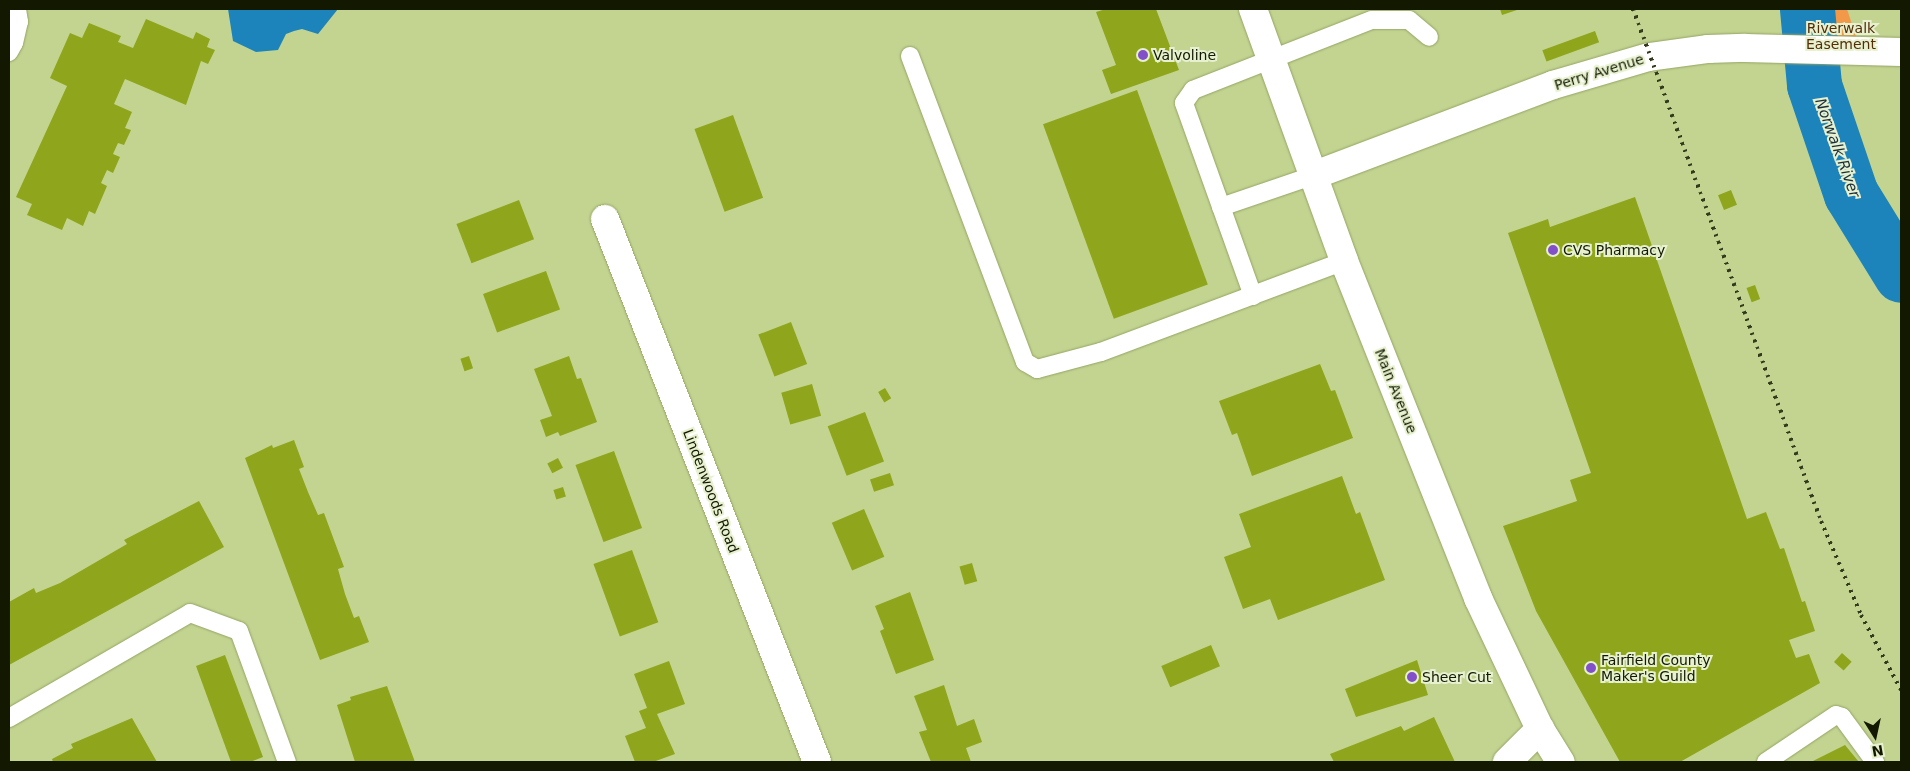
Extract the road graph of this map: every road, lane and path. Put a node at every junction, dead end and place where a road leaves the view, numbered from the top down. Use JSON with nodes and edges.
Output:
{"nodes":[{"id":1,"x":17,"y":9,"type":"edge"},
{"id":2,"x":1253,"y":9,"type":"edge"},
{"id":3,"x":1429,"y":37,"type":"dead end"},
{"id":4,"x":9,"y":52,"type":"edge"},
{"id":5,"x":1901,"y":52,"type":"edge"},
{"id":6,"x":910,"y":56,"type":"dead end"},
{"id":7,"x":1271,"y":61,"type":"junction"},
{"id":8,"x":1312,"y":176,"type":"junction"},
{"id":9,"x":1221,"y":207,"type":"junction"},
{"id":10,"x":605,"y":219,"type":"dead end"},
{"id":11,"x":1344,"y":261,"type":"junction"},
{"id":12,"x":1253,"y":296,"type":"junction"},
{"id":13,"x":9,"y":718,"type":"edge"},
{"id":14,"x":1540,"y":729,"type":"junction"},
{"id":15,"x":287,"y":762,"type":"edge"},
{"id":16,"x":817,"y":762,"type":"edge"},
{"id":17,"x":1507,"y":762,"type":"edge"},
{"id":18,"x":1562,"y":762,"type":"edge"},
{"id":19,"x":1766,"y":762,"type":"edge"},
{"id":20,"x":1875,"y":762,"type":"edge"}],
"edges":[{"from":1,"to":4,"type":"lane"},
{"from":2,"to":7,"type":"street","name":"Main Avenue"},
{"from":3,"to":7,"type":"lane"},
{"from":5,"to":8,"type":"street","name":"Perry Avenue"},
{"from":6,"to":12,"type":"lane"},
{"from":7,"to":8,"type":"street","name":"Main Avenue"},
{"from":7,"to":9,"type":"lane"},
{"from":8,"to":9,"type":"lane"},
{"from":8,"to":11,"type":"street","name":"Main Avenue"},
{"from":9,"to":12,"type":"lane"},
{"from":10,"to":16,"type":"street","name":"Lindenwoods Road"},
{"from":11,"to":12,"type":"lane"},
{"from":11,"to":14,"type":"street","name":"Main Avenue"},
{"from":13,"to":15,"type":"lane"},
{"from":14,"to":17,"type":"street"},
{"from":14,"to":18,"type":"street","name":"Main Avenue"},
{"from":19,"to":20,"type":"lane"}]}
